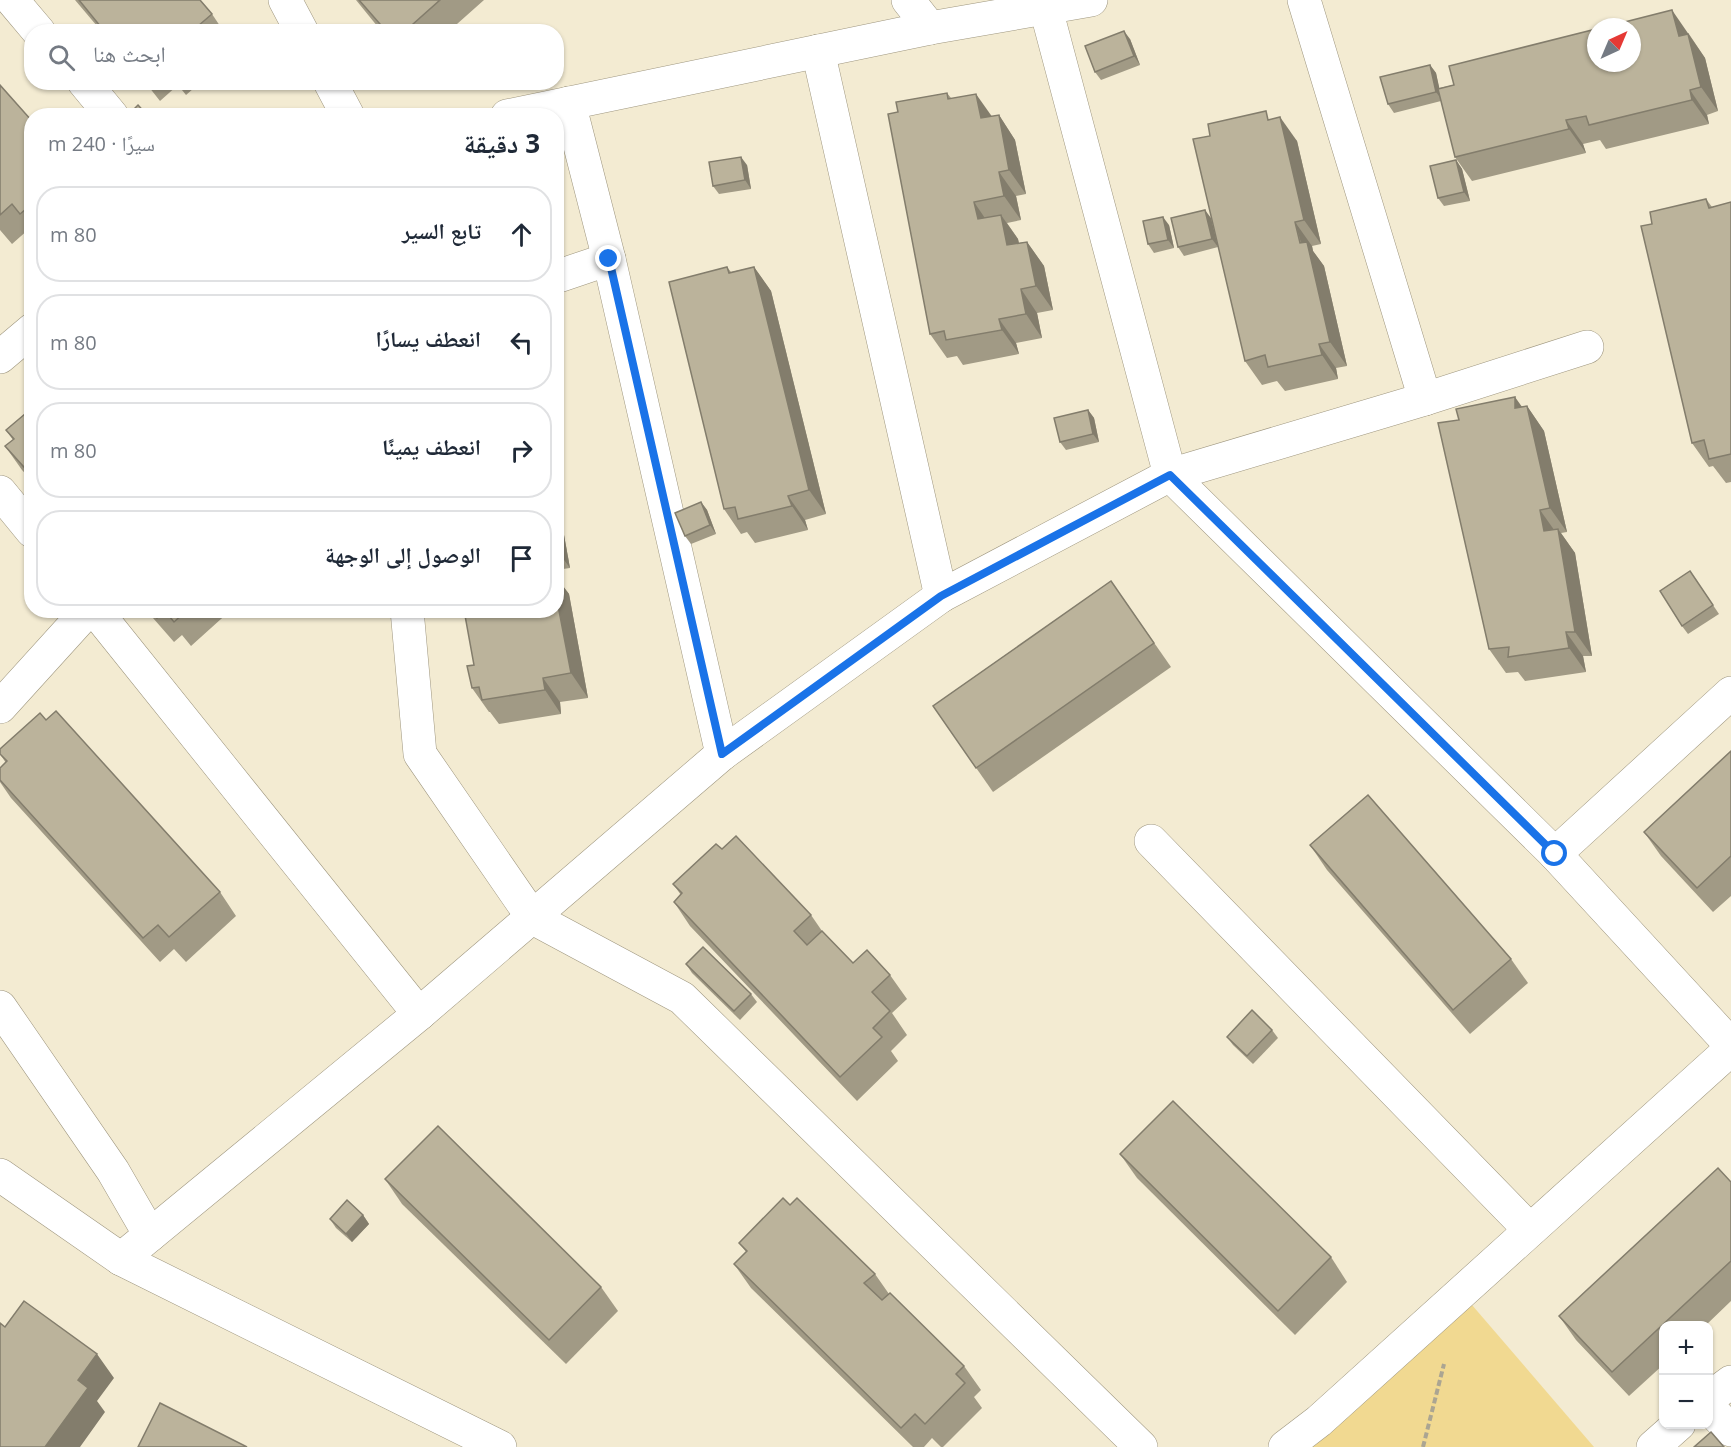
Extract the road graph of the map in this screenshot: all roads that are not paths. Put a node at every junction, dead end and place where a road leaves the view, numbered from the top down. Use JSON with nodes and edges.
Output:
{"nodes":[{"id":1,"x":12,"y":0,"type":"edge"},
{"id":2,"x":285,"y":0,"type":"edge"},
{"id":3,"x":908,"y":0,"type":"edge"},
{"id":4,"x":1091,"y":0,"type":"edge"},
{"id":5,"x":1304,"y":0,"type":"edge"},
{"id":6,"x":1046,"y":9,"type":"junction"},
{"id":7,"x":32,"y":24,"type":"edge"},
{"id":8,"x":298,"y":24,"type":"edge"},
{"id":9,"x":930,"y":28,"type":"junction"},
{"id":10,"x":818,"y":51,"type":"junction"},
{"id":11,"x":91,"y":90,"type":"edge"},
{"id":12,"x":334,"y":90,"type":"edge"},
{"id":13,"x":569,"y":103,"type":"junction"},
{"id":14,"x":105,"y":108,"type":"edge"},
{"id":15,"x":344,"y":108,"type":"edge"},
{"id":16,"x":545,"y":108,"type":"edge"},
{"id":17,"x":609,"y":259,"type":"junction"},
{"id":18,"x":564,"y":274,"type":"edge"},
{"id":19,"x":24,"y":337,"type":"edge"},
{"id":20,"x":1587,"y":347,"type":"dead end"},
{"id":21,"x":0,"y":357,"type":"edge"},
{"id":22,"x":1425,"y":399,"type":"junction"},
{"id":23,"x":1170,"y":475,"type":"junction"},
{"id":24,"x":0,"y":492,"type":"edge"},
{"id":25,"x":24,"y":521,"type":"edge"},
{"id":26,"x":941,"y":596,"type":"junction"},
{"id":27,"x":81,"y":618,"type":"edge"},
{"id":28,"x":101,"y":618,"type":"edge"},
{"id":29,"x":408,"y":618,"type":"edge"},
{"id":30,"x":1731,"y":693,"type":"edge"},
{"id":31,"x":0,"y":707,"type":"edge"},
{"id":32,"x":722,"y":754,"type":"junction"},
{"id":33,"x":1151,"y":841,"type":"dead end"},
{"id":34,"x":1555,"y":854,"type":"junction"},
{"id":35,"x":533,"y":918,"type":"junction"},
{"id":36,"x":0,"y":1007,"type":"edge"},
{"id":37,"x":419,"y":1014,"type":"junction"},
{"id":38,"x":1731,"y":1047,"type":"edge"},
{"id":39,"x":0,"y":1175,"type":"edge"},
{"id":40,"x":1530,"y":1230,"type":"junction"},
{"id":41,"x":150,"y":1235,"type":"junction"},
{"id":42,"x":121,"y":1259,"type":"junction"},
{"id":43,"x":1731,"y":1382,"type":"edge"},
{"id":44,"x":1713,"y":1395,"type":"edge"},
{"id":45,"x":1713,"y":1412,"type":"edge"},
{"id":46,"x":1674,"y":1429,"type":"edge"},
{"id":47,"x":1731,"y":1430,"type":"edge"},
{"id":48,"x":500,"y":1447,"type":"edge"},
{"id":49,"x":1141,"y":1447,"type":"edge"},
{"id":50,"x":1285,"y":1447,"type":"edge"},
{"id":51,"x":1653,"y":1447,"type":"edge"}],
"edges":[{"from":1,"to":7,"type":"street"},
{"from":2,"to":8,"type":"street"},
{"from":3,"to":9,"type":"street"},
{"from":4,"to":6,"type":"street"},
{"from":5,"to":22,"type":"street"},
{"from":6,"to":9,"type":"street"},
{"from":6,"to":23,"type":"street"},
{"from":9,"to":10,"type":"street"},
{"from":10,"to":13,"type":"street"},
{"from":10,"to":26,"type":"street"},
{"from":11,"to":14,"type":"street"},
{"from":12,"to":15,"type":"street"},
{"from":13,"to":16,"type":"street"},
{"from":13,"to":17,"type":"street"},
{"from":17,"to":18,"type":"street"},
{"from":17,"to":32,"type":"street"},
{"from":19,"to":21,"type":"street"},
{"from":20,"to":22,"type":"street"},
{"from":22,"to":23,"type":"street"},
{"from":23,"to":26,"type":"street"},
{"from":23,"to":34,"type":"street"},
{"from":24,"to":25,"type":"street"},
{"from":26,"to":32,"type":"street"},
{"from":27,"to":31,"type":"street"},
{"from":28,"to":37,"type":"street"},
{"from":29,"to":35,"type":"street"},
{"from":30,"to":34,"type":"street"},
{"from":32,"to":35,"type":"street"},
{"from":33,"to":40,"type":"street"},
{"from":34,"to":38,"type":"street"},
{"from":35,"to":37,"type":"street"},
{"from":35,"to":49,"type":"street"},
{"from":36,"to":41,"type":"street"},
{"from":37,"to":41,"type":"street"},
{"from":38,"to":40,"type":"street"},
{"from":39,"to":42,"type":"street"},
{"from":40,"to":50,"type":"street"},
{"from":41,"to":42,"type":"street"},
{"from":42,"to":48,"type":"street"},
{"from":43,"to":44,"type":"street"},
{"from":45,"to":47,"type":"street"},
{"from":46,"to":51,"type":"street"}]}
